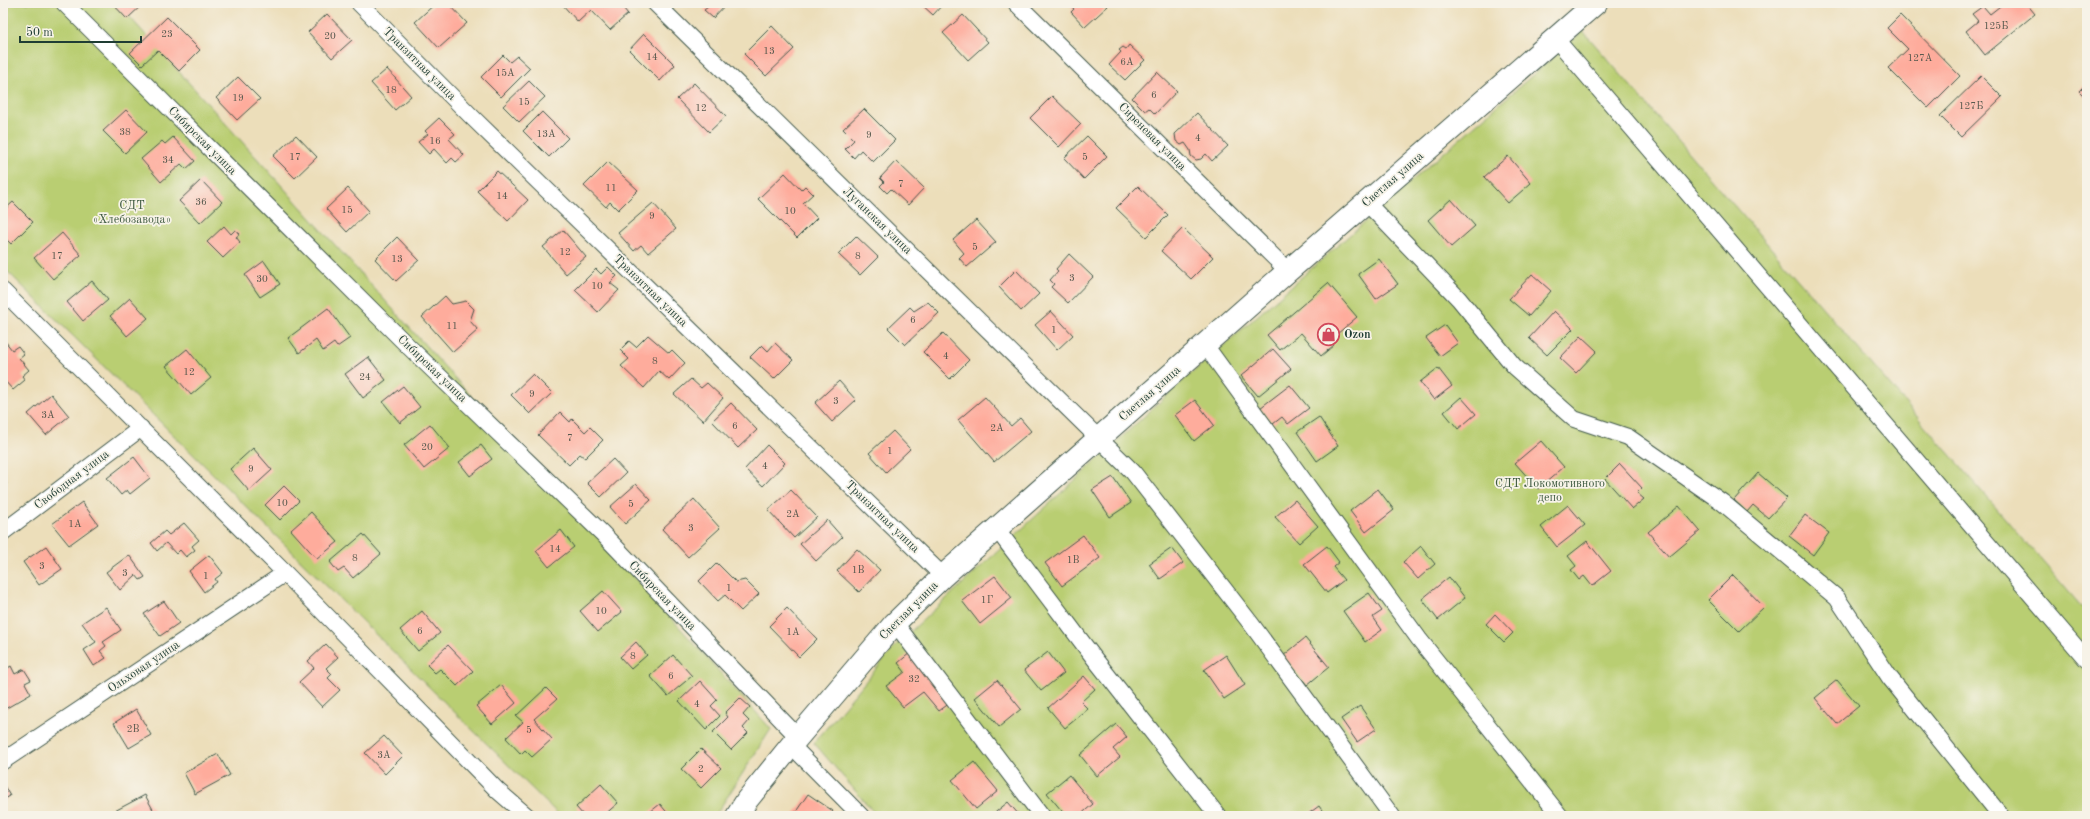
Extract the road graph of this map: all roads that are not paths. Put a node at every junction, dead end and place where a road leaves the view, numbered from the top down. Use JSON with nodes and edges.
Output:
{"nodes":[{"id":1,"x":64,"y":3,"type":"edge"},
{"id":2,"x":359,"y":3,"type":"edge"},
{"id":3,"x":655,"y":3,"type":"edge"},
{"id":4,"x":1016,"y":3,"type":"edge"},
{"id":5,"x":1596,"y":3,"type":"edge"},
{"id":6,"x":1555,"y":38,"type":"junction"},
{"id":7,"x":1367,"y":204,"type":"junction"},
{"id":8,"x":1288,"y":271,"type":"junction"},
{"id":9,"x":3,"y":291,"type":"edge"},
{"id":10,"x":1205,"y":345,"type":"junction"},
{"id":11,"x":140,"y":428,"type":"junction"},
{"id":12,"x":1099,"y":438,"type":"junction"},
{"id":13,"x":996,"y":528,"type":"junction"},
{"id":14,"x":3,"y":532,"type":"edge"},
{"id":15,"x":285,"y":573,"type":"junction"},
{"id":16,"x":943,"y":576,"type":"junction"},
{"id":17,"x":895,"y":622,"type":"junction"},
{"id":18,"x":2087,"y":660,"type":"edge"},
{"id":19,"x":794,"y":741,"type":"junction"},
{"id":20,"x":3,"y":761,"type":"edge"},
{"id":21,"x":527,"y":816,"type":"edge"},
{"id":22,"x":737,"y":816,"type":"edge"},
{"id":23,"x":861,"y":816,"type":"edge"},
{"id":24,"x":1042,"y":816,"type":"edge"},
{"id":25,"x":1218,"y":816,"type":"edge"},
{"id":26,"x":1392,"y":816,"type":"edge"},
{"id":27,"x":1560,"y":816,"type":"edge"},
{"id":28,"x":2000,"y":816,"type":"edge"}],
"edges":[{"from":1,"to":19,"type":"street","name":"Сибирская улица"},
{"from":2,"to":16,"type":"street","name":"Транзитная улица"},
{"from":3,"to":12,"type":"street","name":"Луганская улица"},
{"from":4,"to":8,"type":"street","name":"Сиреневая улица"},
{"from":5,"to":6,"type":"street","name":"Светлая улица"},
{"from":6,"to":7,"type":"street","name":"Светлая улица"},
{"from":6,"to":18,"type":"street"},
{"from":7,"to":8,"type":"street","name":"Светлая улица"},
{"from":7,"to":28,"type":"street"},
{"from":8,"to":10,"type":"street","name":"Светлая улица"},
{"from":9,"to":11,"type":"street"},
{"from":10,"to":12,"type":"street","name":"Светлая улица"},
{"from":10,"to":27,"type":"street"},
{"from":11,"to":14,"type":"street","name":"Свободная улица"},
{"from":11,"to":15,"type":"street"},
{"from":12,"to":13,"type":"street","name":"Светлая улица"},
{"from":12,"to":26,"type":"street","name":"Луганская улица"},
{"from":13,"to":16,"type":"street","name":"Светлая улица"},
{"from":13,"to":25,"type":"street"},
{"from":15,"to":20,"type":"street","name":"Ольховая улица"},
{"from":15,"to":21,"type":"street"},
{"from":16,"to":17,"type":"street","name":"Светлая улица"},
{"from":17,"to":19,"type":"street","name":"Светлая улица"},
{"from":17,"to":24,"type":"street"},
{"from":19,"to":22,"type":"street","name":"Светлая улица"},
{"from":19,"to":23,"type":"street","name":"Сибирская улица"}]}
